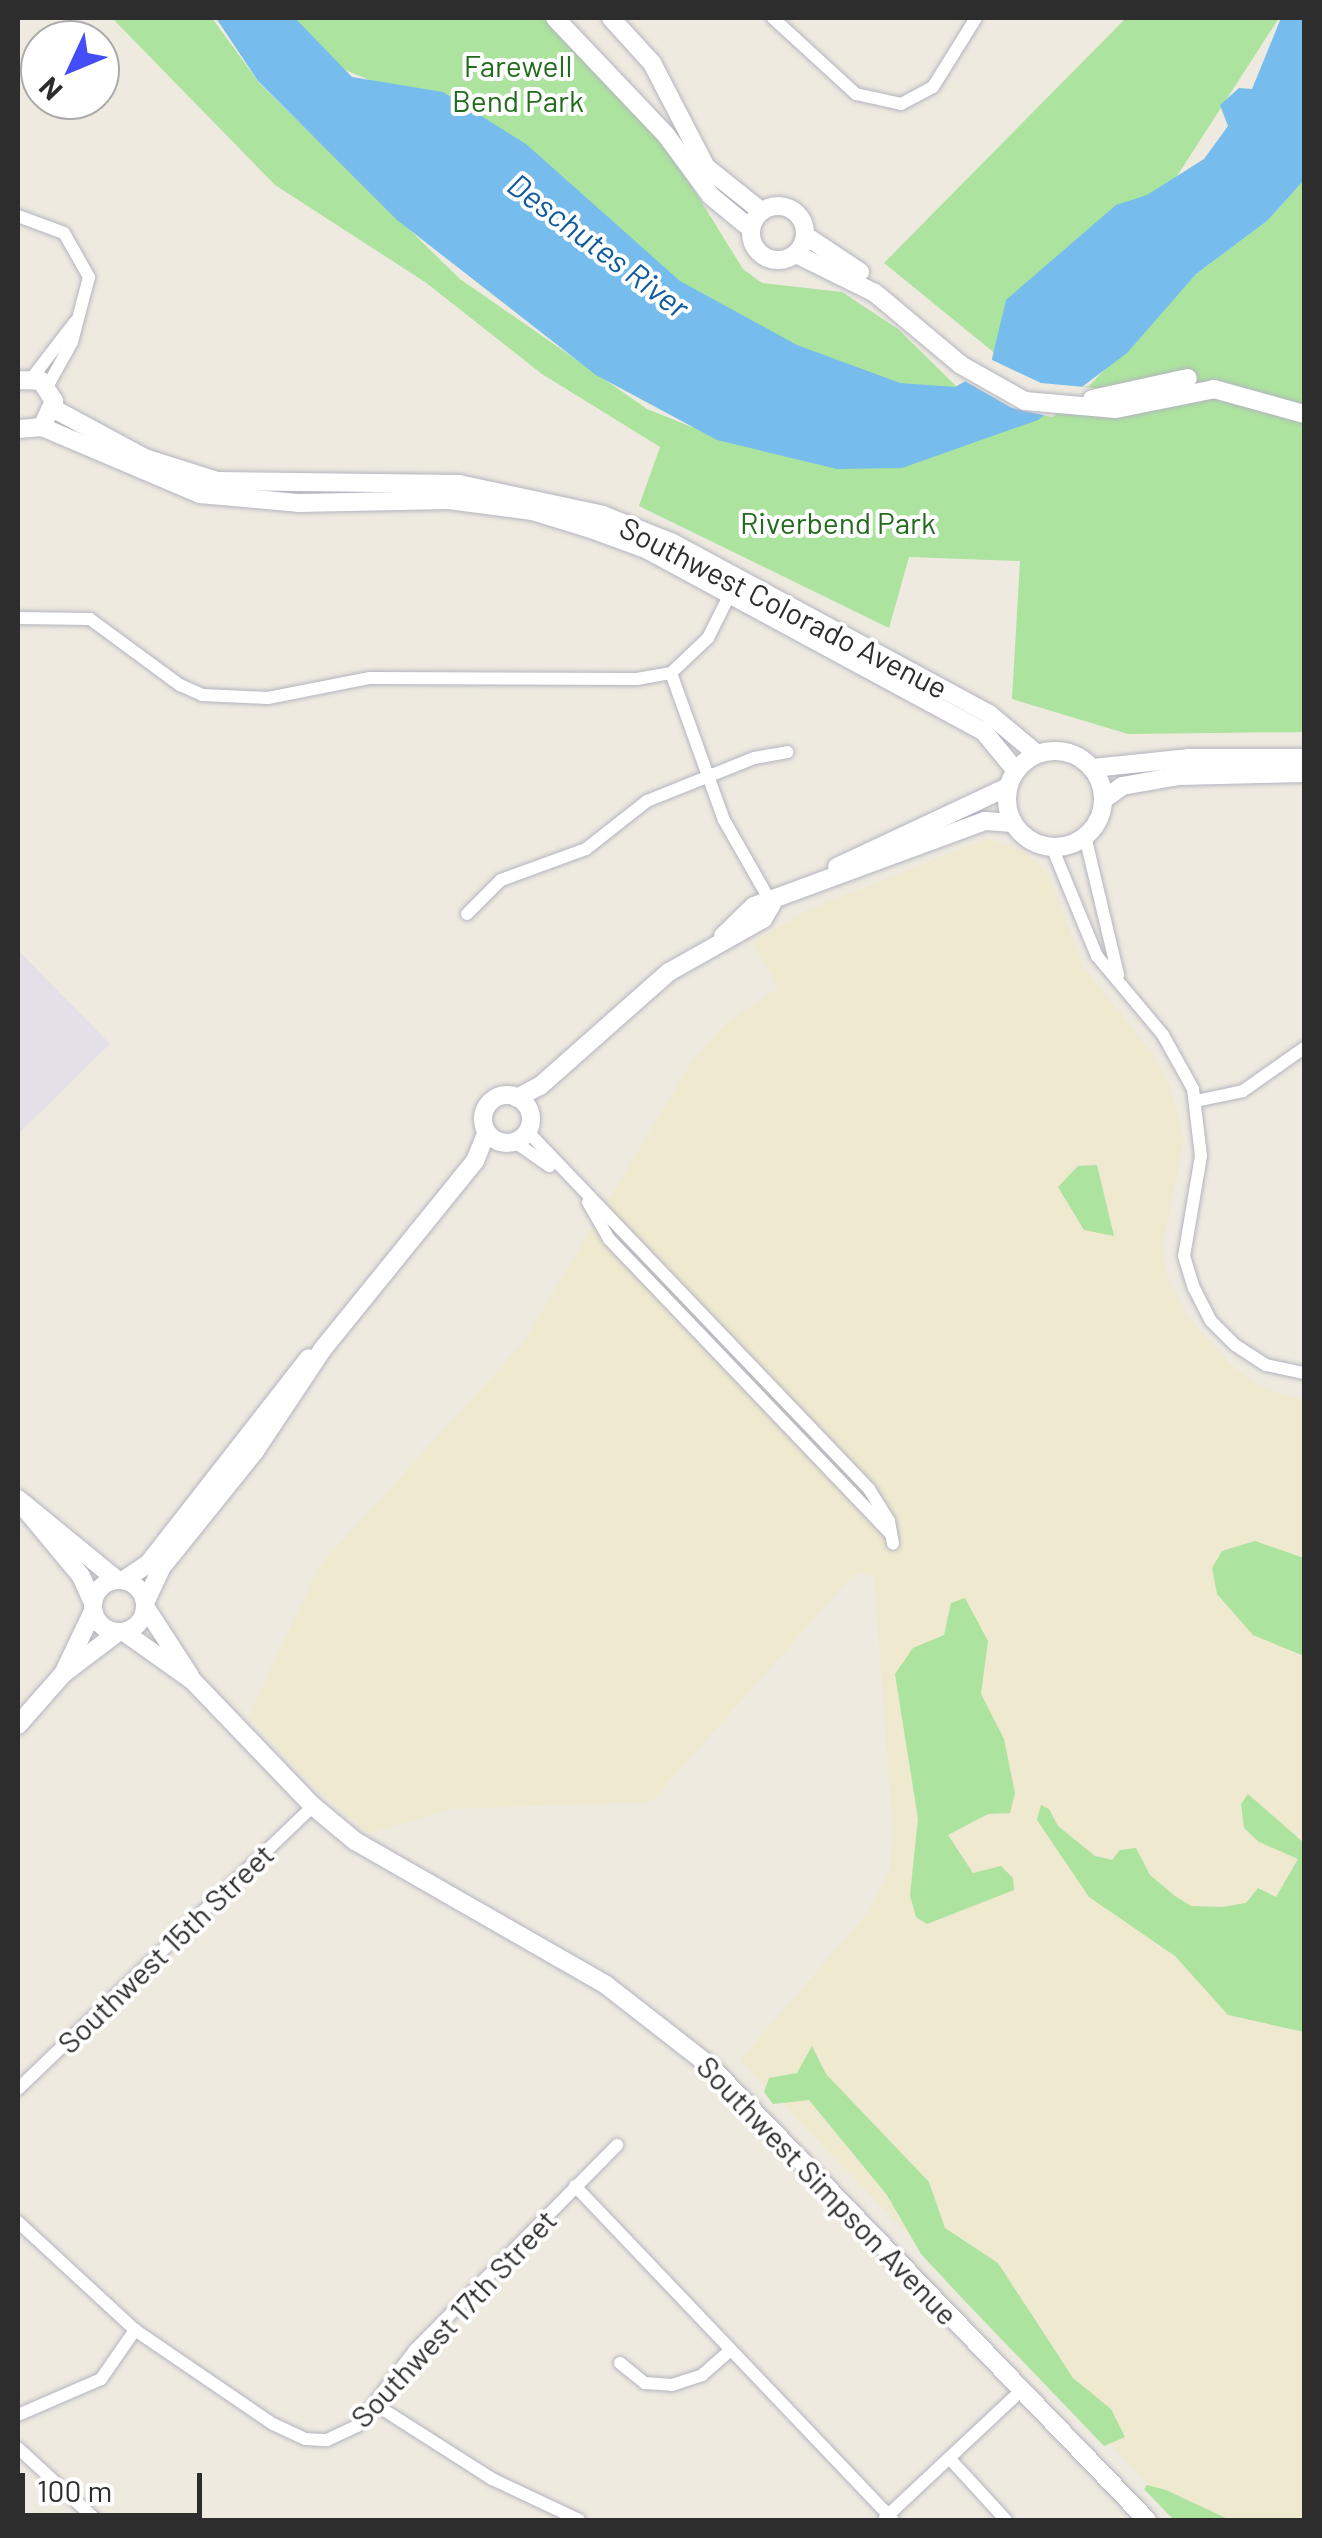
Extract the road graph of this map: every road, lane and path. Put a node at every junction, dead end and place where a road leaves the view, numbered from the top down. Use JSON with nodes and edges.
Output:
{"nodes":[{"id":1,"x":555,"y":18,"type":"edge"},
{"id":2,"x":611,"y":18,"type":"edge"},
{"id":3,"x":772,"y":18,"type":"edge"},
{"id":4,"x":976,"y":18,"type":"edge"},
{"id":5,"x":761,"y":211,"type":"junction"},
{"id":6,"x":18,"y":216,"type":"edge"},
{"id":7,"x":751,"y":230,"type":"junction"},
{"id":8,"x":806,"y":236,"type":"junction"},
{"id":9,"x":796,"y":254,"type":"junction"},
{"id":10,"x":903,"y":306,"type":"junction"},
{"id":11,"x":32,"y":382,"type":"edge"},
{"id":12,"x":1304,"y":403,"type":"edge"},
{"id":13,"x":54,"y":408,"type":"junction"},
{"id":14,"x":1304,"y":414,"type":"edge"},
{"id":15,"x":26,"y":431,"type":"edge"},
{"id":16,"x":733,"y":589,"type":"junction"},
{"id":17,"x":18,"y":618,"type":"edge"},
{"id":18,"x":671,"y":673,"type":"junction"},
{"id":19,"x":787,"y":752,"type":"dead end"},
{"id":20,"x":1036,"y":753,"type":"junction"},
{"id":21,"x":1304,"y":758,"type":"edge"},
{"id":22,"x":1093,"y":768,"type":"junction"},
{"id":23,"x":1016,"y":771,"type":"junction"},
{"id":24,"x":1304,"y":773,"type":"edge"},
{"id":25,"x":707,"y":776,"type":"junction"},
{"id":26,"x":1006,"y":788,"type":"junction"},
{"id":27,"x":1103,"y":800,"type":"junction"},
{"id":28,"x":1013,"y":823,"type":"junction"},
{"id":29,"x":1085,"y":836,"type":"junction"},
{"id":30,"x":1052,"y":847,"type":"junction"},
{"id":31,"x":822,"y":880,"type":"junction"},
{"id":32,"x":772,"y":904,"type":"junction"},
{"id":33,"x":466,"y":914,"type":"dead end"},
{"id":34,"x":1118,"y":978,"type":"junction"},
{"id":35,"x":1304,"y":1048,"type":"edge"},
{"id":36,"x":1196,"y":1101,"type":"junction"},
{"id":37,"x":523,"y":1103,"type":"junction"},
{"id":38,"x":487,"y":1132,"type":"junction"},
{"id":39,"x":516,"y":1139,"type":"junction"},
{"id":40,"x":475,"y":1161,"type":"junction"},
{"id":41,"x":322,"y":1350,"type":"junction"},
{"id":42,"x":1304,"y":1374,"type":"edge"},
{"id":43,"x":232,"y":1454,"type":"junction"},
{"id":44,"x":18,"y":1499,"type":"edge"},
{"id":45,"x":209,"y":1509,"type":"junction"},
{"id":46,"x":891,"y":1539,"type":"dead end"},
{"id":47,"x":121,"y":1580,"type":"junction"},
{"id":48,"x":145,"y":1605,"type":"junction"},
{"id":49,"x":93,"y":1607,"type":"junction"},
{"id":50,"x":120,"y":1633,"type":"junction"},
{"id":51,"x":63,"y":1674,"type":"junction"},
{"id":52,"x":193,"y":1681,"type":"junction"},
{"id":53,"x":18,"y":1725,"type":"edge"},
{"id":54,"x":312,"y":1806,"type":"junction"},
{"id":55,"x":18,"y":2089,"type":"edge"},
{"id":56,"x":617,"y":2146,"type":"dead end"},
{"id":57,"x":575,"y":2186,"type":"junction"},
{"id":58,"x":18,"y":2222,"type":"edge"},
{"id":59,"x":135,"y":2330,"type":"junction"},
{"id":60,"x":731,"y":2350,"type":"junction"},
{"id":61,"x":620,"y":2363,"type":"dead end"},
{"id":62,"x":1022,"y":2390,"type":"junction"},
{"id":63,"x":376,"y":2405,"type":"junction"},
{"id":64,"x":18,"y":2415,"type":"edge"},
{"id":65,"x":18,"y":2448,"type":"edge"},
{"id":66,"x":950,"y":2458,"type":"junction"},
{"id":67,"x":888,"y":2519,"type":"edge"},
{"id":68,"x":96,"y":2520,"type":"edge"},
{"id":69,"x":579,"y":2520,"type":"edge"},
{"id":70,"x":1006,"y":2520,"type":"edge"},
{"id":71,"x":1146,"y":2520,"type":"edge"}],
"edges":[{"from":1,"to":7,"type":"main road"},
{"from":2,"to":5,"type":"main road"},
{"from":3,"to":4,"type":"street"},
{"from":5,"to":7,"type":"main road"},
{"from":5,"to":8,"type":"main road"},
{"from":6,"to":11,"type":"street"},
{"from":7,"to":9,"type":"main road"},
{"from":8,"to":9,"type":"main road"},
{"from":8,"to":10,"type":"main road"},
{"from":9,"to":10,"type":"main road"},
{"from":10,"to":12,"type":"main road"},
{"from":10,"to":14,"type":"main road"},
{"from":11,"to":13,"type":"main road"},
{"from":13,"to":15,"type":"main road"},
{"from":13,"to":16,"type":"main road","name":"Southwest Colorado Avenue"},
{"from":15,"to":16,"type":"main road","name":"Southwest Colorado Avenue"},
{"from":16,"to":18,"type":"street"},
{"from":16,"to":20,"type":"main road","name":"Southwest Colorado Avenue"},
{"from":16,"to":23,"type":"main road","name":"Southwest Colorado Avenue"},
{"from":17,"to":18,"type":"street"},
{"from":18,"to":25,"type":"street"},
{"from":19,"to":25,"type":"street"},
{"from":20,"to":22,"type":"main road"},
{"from":20,"to":23,"type":"main road"},
{"from":21,"to":22,"type":"main road"},
{"from":22,"to":27,"type":"main road"},
{"from":23,"to":26,"type":"main road"},
{"from":24,"to":27,"type":"main road"},
{"from":25,"to":32,"type":"street"},
{"from":25,"to":33,"type":"street"},
{"from":26,"to":28,"type":"main road"},
{"from":26,"to":31,"type":"main road"},
{"from":27,"to":29,"type":"main road"},
{"from":28,"to":30,"type":"main road"},
{"from":28,"to":31,"type":"main road"},
{"from":29,"to":30,"type":"main road"},
{"from":29,"to":34,"type":"street"},
{"from":30,"to":34,"type":"street"},
{"from":31,"to":32,"type":"main road"},
{"from":32,"to":37,"type":"main road"},
{"from":34,"to":36,"type":"street"},
{"from":35,"to":36,"type":"street"},
{"from":36,"to":42,"type":"street"},
{"from":37,"to":38,"type":"main road"},
{"from":37,"to":39,"type":"main road"},
{"from":38,"to":39,"type":"main road"},
{"from":38,"to":40,"type":"main road"},
{"from":39,"to":40,"type":"main road"},
{"from":39,"to":46,"type":"street"},
{"from":40,"to":41,"type":"main road"},
{"from":41,"to":43,"type":"main road"},
{"from":41,"to":45,"type":"main road"},
{"from":43,"to":45,"type":"main road"},
{"from":43,"to":47,"type":"main road"},
{"from":44,"to":47,"type":"main road"},
{"from":44,"to":49,"type":"main road"},
{"from":45,"to":48,"type":"main road"},
{"from":47,"to":48,"type":"main road"},
{"from":47,"to":49,"type":"main road"},
{"from":48,"to":50,"type":"main road"},
{"from":48,"to":52,"type":"main road","name":"Southwest Simpson Avenue"},
{"from":49,"to":50,"type":"main road"},
{"from":49,"to":51,"type":"main road"},
{"from":50,"to":51,"type":"main road"},
{"from":50,"to":52,"type":"main road","name":"Southwest Simpson Avenue"},
{"from":51,"to":53,"type":"main road"},
{"from":52,"to":54,"type":"main road","name":"Southwest Simpson Avenue"},
{"from":54,"to":55,"type":"street","name":"Southwest 15th Street"},
{"from":54,"to":62,"type":"main road","name":"Southwest Simpson Avenue"},
{"from":56,"to":57,"type":"street","name":"Southwest 17th Street"},
{"from":57,"to":60,"type":"street"},
{"from":57,"to":63,"type":"street","name":"Southwest 17th Street"},
{"from":58,"to":59,"type":"street"},
{"from":59,"to":63,"type":"street","name":"Southwest 17th Street"},
{"from":59,"to":64,"type":"street"},
{"from":60,"to":61,"type":"street"},
{"from":60,"to":67,"type":"street"},
{"from":62,"to":66,"type":"street"},
{"from":62,"to":71,"type":"main road","name":"Southwest Simpson Avenue"},
{"from":63,"to":69,"type":"street"},
{"from":65,"to":68,"type":"street"},
{"from":66,"to":67,"type":"street"},
{"from":66,"to":70,"type":"street"}]}
